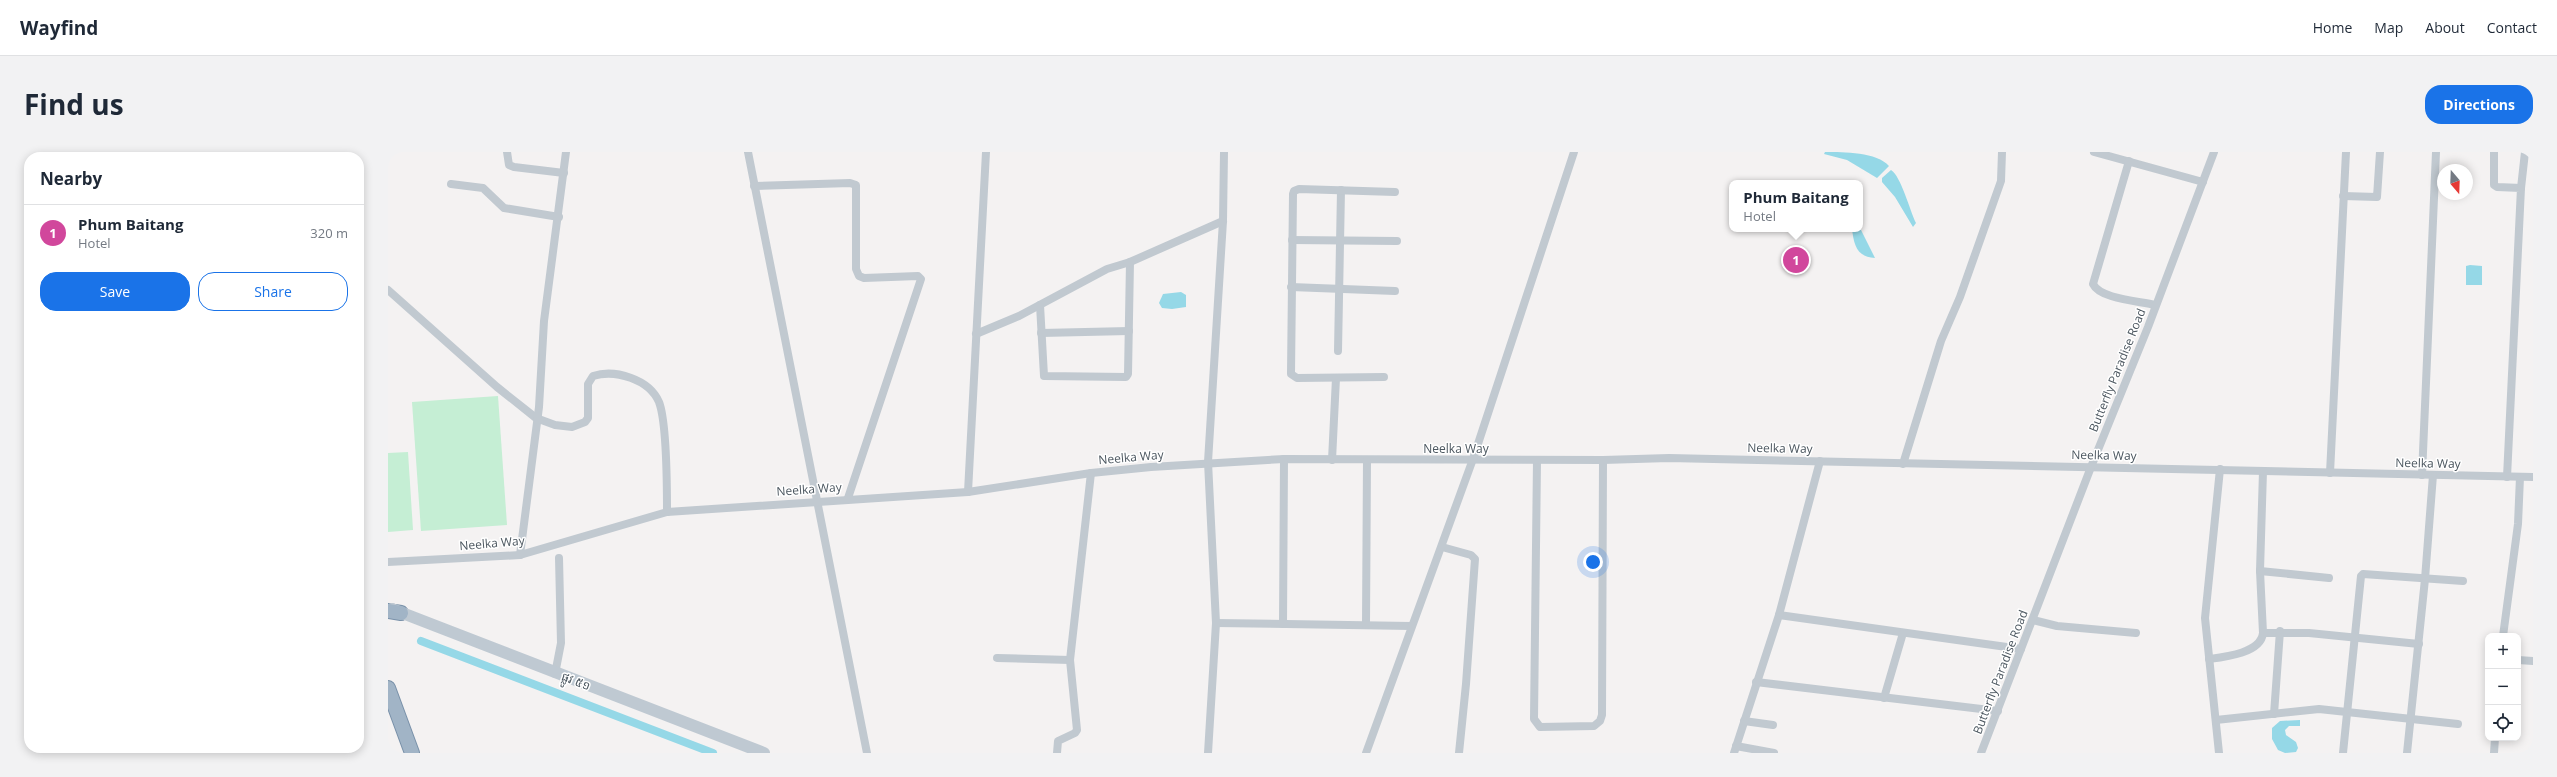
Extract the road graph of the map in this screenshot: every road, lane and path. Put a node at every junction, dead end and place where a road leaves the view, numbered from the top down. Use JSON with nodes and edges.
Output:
{"nodes":[{"id":1,"x":507,"y":152,"type":"edge"},
{"id":2,"x":566,"y":152,"type":"edge"},
{"id":3,"x":748,"y":152,"type":"edge"},
{"id":4,"x":986,"y":152,"type":"edge"},
{"id":5,"x":1224,"y":152,"type":"edge"},
{"id":6,"x":1574,"y":152,"type":"edge"},
{"id":7,"x":2002,"y":152,"type":"edge"},
{"id":8,"x":2094,"y":152,"type":"edge"},
{"id":9,"x":2214,"y":152,"type":"edge"},
{"id":10,"x":2346,"y":152,"type":"edge"},
{"id":11,"x":2380,"y":152,"type":"edge"},
{"id":12,"x":2436,"y":152,"type":"edge"},
{"id":13,"x":2494,"y":152,"type":"edge"},
{"id":14,"x":2525,"y":152,"type":"edge"},
{"id":15,"x":2129,"y":161,"type":"junction"},
{"id":16,"x":564,"y":173,"type":"junction"},
{"id":17,"x":2203,"y":182,"type":"junction"},
{"id":18,"x":451,"y":184,"type":"dead end"},
{"id":19,"x":754,"y":186,"type":"junction"},
{"id":20,"x":2520,"y":188,"type":"junction"},
{"id":21,"x":1341,"y":190,"type":"junction"},
{"id":22,"x":1395,"y":192,"type":"dead end"},
{"id":23,"x":2344,"y":196,"type":"junction"},
{"id":24,"x":559,"y":217,"type":"junction"},
{"id":25,"x":1223,"y":221,"type":"junction"},
{"id":26,"x":1292,"y":240,"type":"junction"},
{"id":27,"x":1340,"y":240,"type":"junction"},
{"id":28,"x":1397,"y":241,"type":"dead end"},
{"id":29,"x":1130,"y":262,"type":"junction"},
{"id":30,"x":1291,"y":287,"type":"junction"},
{"id":31,"x":388,"y":290,"type":"edge"},
{"id":32,"x":1339,"y":290,"type":"junction"},
{"id":33,"x":1395,"y":291,"type":"dead end"},
{"id":34,"x":1040,"y":305,"type":"junction"},
{"id":35,"x":2155,"y":305,"type":"junction"},
{"id":36,"x":1129,"y":332,"type":"junction"},
{"id":37,"x":1041,"y":333,"type":"junction"},
{"id":38,"x":976,"y":334,"type":"junction"},
{"id":39,"x":1338,"y":351,"type":"dead end"},
{"id":40,"x":1384,"y":377,"type":"dead end"},
{"id":41,"x":1336,"y":378,"type":"junction"},
{"id":42,"x":536,"y":418,"type":"junction"},
{"id":43,"x":1284,"y":459,"type":"junction"},
{"id":44,"x":1473,"y":459,"type":"junction"},
{"id":45,"x":1332,"y":460,"type":"junction"},
{"id":46,"x":1367,"y":460,"type":"junction"},
{"id":47,"x":1537,"y":460,"type":"junction"},
{"id":48,"x":1603,"y":460,"type":"junction"},
{"id":49,"x":1820,"y":461,"type":"junction"},
{"id":50,"x":1208,"y":462,"type":"junction"},
{"id":51,"x":1903,"y":464,"type":"junction"},
{"id":52,"x":2091,"y":467,"type":"junction"},
{"id":53,"x":2220,"y":470,"type":"junction"},
{"id":54,"x":2263,"y":471,"type":"junction"},
{"id":55,"x":1091,"y":473,"type":"junction"},
{"id":56,"x":2330,"y":473,"type":"junction"},
{"id":57,"x":2422,"y":475,"type":"junction"},
{"id":58,"x":2433,"y":475,"type":"junction"},
{"id":59,"x":2507,"y":477,"type":"junction"},
{"id":60,"x":2520,"y":477,"type":"junction"},
{"id":61,"x":2533,"y":477,"type":"edge"},
{"id":62,"x":968,"y":492,"type":"junction"},
{"id":63,"x":848,"y":498,"type":"junction"},
{"id":64,"x":817,"y":501,"type":"junction"},
{"id":65,"x":667,"y":512,"type":"junction"},
{"id":66,"x":1442,"y":547,"type":"junction"},
{"id":67,"x":520,"y":554,"type":"junction"},
{"id":68,"x":559,"y":558,"type":"dead end"},
{"id":69,"x":388,"y":562,"type":"edge"},
{"id":70,"x":2260,"y":571,"type":"junction"},
{"id":71,"x":2328,"y":578,"type":"dead end"},
{"id":72,"x":2425,"y":579,"type":"junction"},
{"id":73,"x":2463,"y":581,"type":"dead end"},
{"id":74,"x":388,"y":608,"type":"edge"},
{"id":75,"x":395,"y":612,"type":"edge"},
{"id":76,"x":1779,"y":615,"type":"junction"},
{"id":77,"x":2032,"y":620,"type":"junction"},
{"id":78,"x":1216,"y":623,"type":"junction"},
{"id":79,"x":1283,"y":624,"type":"junction"},
{"id":80,"x":1366,"y":625,"type":"junction"},
{"id":81,"x":1412,"y":626,"type":"junction"},
{"id":82,"x":2280,"y":631,"type":"junction"},
{"id":83,"x":1903,"y":633,"type":"junction"},
{"id":84,"x":2136,"y":633,"type":"dead end"},
{"id":85,"x":2263,"y":633,"type":"junction"},
{"id":86,"x":2504,"y":633,"type":"edge"},
{"id":87,"x":2355,"y":638,"type":"junction"},
{"id":88,"x":2419,"y":644,"type":"junction"},
{"id":89,"x":2021,"y":649,"type":"junction"},
{"id":90,"x":997,"y":658,"type":"dead end"},
{"id":91,"x":2209,"y":659,"type":"junction"},
{"id":92,"x":1070,"y":660,"type":"junction"},
{"id":93,"x":2521,"y":660,"type":"edge"},
{"id":94,"x":2533,"y":661,"type":"edge"},
{"id":95,"x":556,"y":674,"type":"junction"},
{"id":96,"x":1756,"y":682,"type":"junction"},
{"id":97,"x":388,"y":688,"type":"edge"},
{"id":98,"x":1884,"y":698,"type":"junction"},
{"id":99,"x":1998,"y":711,"type":"junction"},
{"id":100,"x":2348,"y":712,"type":"junction"},
{"id":101,"x":2274,"y":714,"type":"junction"},
{"id":102,"x":2411,"y":719,"type":"junction"},
{"id":103,"x":1744,"y":720,"type":"junction"},
{"id":104,"x":2216,"y":720,"type":"junction"},
{"id":105,"x":2458,"y":724,"type":"dead end"},
{"id":106,"x":1773,"y":726,"type":"dead end"},
{"id":107,"x":2495,"y":741,"type":"edge"},
{"id":108,"x":1735,"y":750,"type":"edge"},
{"id":109,"x":412,"y":753,"type":"edge"},
{"id":110,"x":764,"y":753,"type":"edge"},
{"id":111,"x":867,"y":753,"type":"edge"},
{"id":112,"x":1057,"y":753,"type":"edge"},
{"id":113,"x":1208,"y":753,"type":"edge"},
{"id":114,"x":1366,"y":753,"type":"edge"},
{"id":115,"x":1459,"y":753,"type":"edge"},
{"id":116,"x":1774,"y":753,"type":"edge"},
{"id":117,"x":1981,"y":753,"type":"edge"},
{"id":118,"x":2219,"y":753,"type":"edge"},
{"id":119,"x":2343,"y":753,"type":"edge"},
{"id":120,"x":2407,"y":753,"type":"edge"},
{"id":121,"x":2494,"y":753,"type":"edge"}],
"edges":[{"from":1,"to":16,"type":"street"},
{"from":2,"to":16,"type":"street"},
{"from":3,"to":19,"type":"street"},
{"from":4,"to":38,"type":"street"},
{"from":5,"to":25,"type":"street"},
{"from":6,"to":44,"type":"street"},
{"from":7,"to":51,"type":"street"},
{"from":8,"to":15,"type":"street"},
{"from":9,"to":17,"type":"street","name":"Butterfly Paradise Road"},
{"from":10,"to":23,"type":"street"},
{"from":11,"to":23,"type":"street"},
{"from":12,"to":57,"type":"street"},
{"from":13,"to":20,"type":"street"},
{"from":14,"to":20,"type":"street"},
{"from":15,"to":17,"type":"street"},
{"from":15,"to":35,"type":"street"},
{"from":16,"to":24,"type":"street"},
{"from":17,"to":35,"type":"street","name":"Butterfly Paradise Road"},
{"from":18,"to":24,"type":"street"},
{"from":19,"to":63,"type":"street"},
{"from":19,"to":64,"type":"street"},
{"from":20,"to":59,"type":"street"},
{"from":21,"to":22,"type":"street"},
{"from":21,"to":26,"type":"street"},
{"from":21,"to":27,"type":"street"},
{"from":23,"to":56,"type":"street"},
{"from":24,"to":42,"type":"street"},
{"from":25,"to":29,"type":"street"},
{"from":25,"to":50,"type":"street"},
{"from":26,"to":27,"type":"street"},
{"from":26,"to":30,"type":"street"},
{"from":27,"to":28,"type":"street"},
{"from":27,"to":32,"type":"street"},
{"from":29,"to":34,"type":"street"},
{"from":29,"to":36,"type":"street"},
{"from":30,"to":32,"type":"street"},
{"from":30,"to":41,"type":"street"},
{"from":31,"to":42,"type":"street"},
{"from":32,"to":33,"type":"street"},
{"from":32,"to":39,"type":"street"},
{"from":34,"to":37,"type":"street"},
{"from":34,"to":38,"type":"street"},
{"from":35,"to":52,"type":"street","name":"Butterfly Paradise Road"},
{"from":36,"to":37,"type":"street"},
{"from":36,"to":37,"type":"street"},
{"from":38,"to":62,"type":"street"},
{"from":40,"to":41,"type":"street"},
{"from":41,"to":45,"type":"street"},
{"from":42,"to":65,"type":"street"},
{"from":42,"to":67,"type":"street"},
{"from":43,"to":45,"type":"street","name":"Neelka Way"},
{"from":43,"to":50,"type":"street","name":"Neelka Way"},
{"from":43,"to":79,"type":"street"},
{"from":44,"to":46,"type":"street","name":"Neelka Way"},
{"from":44,"to":47,"type":"street","name":"Neelka Way"},
{"from":44,"to":66,"type":"street"},
{"from":45,"to":46,"type":"street","name":"Neelka Way"},
{"from":46,"to":80,"type":"street"},
{"from":47,"to":48,"type":"street","name":"Neelka Way"},
{"from":47,"to":48,"type":"street"},
{"from":48,"to":49,"type":"street","name":"Neelka Way"},
{"from":49,"to":51,"type":"street","name":"Neelka Way"},
{"from":49,"to":76,"type":"street"},
{"from":50,"to":55,"type":"street","name":"Neelka Way"},
{"from":50,"to":78,"type":"street"},
{"from":51,"to":52,"type":"street","name":"Neelka Way"},
{"from":52,"to":53,"type":"street","name":"Neelka Way"},
{"from":52,"to":77,"type":"street","name":"Butterfly Paradise Road"},
{"from":53,"to":54,"type":"street","name":"Neelka Way"},
{"from":53,"to":91,"type":"street"},
{"from":54,"to":56,"type":"street","name":"Neelka Way"},
{"from":54,"to":70,"type":"street"},
{"from":55,"to":62,"type":"street","name":"Neelka Way"},
{"from":55,"to":92,"type":"street"},
{"from":56,"to":57,"type":"street","name":"Neelka Way"},
{"from":57,"to":58,"type":"street","name":"Neelka Way"},
{"from":58,"to":59,"type":"street","name":"Neelka Way"},
{"from":58,"to":72,"type":"street"},
{"from":59,"to":60,"type":"street","name":"Neelka Way"},
{"from":60,"to":61,"type":"street","name":"Neelka Way"},
{"from":60,"to":86,"type":"street"},
{"from":62,"to":63,"type":"street","name":"Neelka Way"},
{"from":63,"to":64,"type":"street","name":"Neelka Way"},
{"from":64,"to":65,"type":"street","name":"Neelka Way"},
{"from":64,"to":111,"type":"street"},
{"from":65,"to":67,"type":"street","name":"Neelka Way"},
{"from":66,"to":81,"type":"street"},
{"from":66,"to":115,"type":"street"},
{"from":67,"to":69,"type":"street","name":"Neelka Way"},
{"from":68,"to":95,"type":"street"},
{"from":70,"to":71,"type":"street"},
{"from":70,"to":85,"type":"street"},
{"from":72,"to":73,"type":"street"},
{"from":72,"to":87,"type":"street"},
{"from":72,"to":88,"type":"street"},
{"from":74,"to":75,"type":"main road","name":"ផ្លូវ ៥១"},
{"from":75,"to":95,"type":"main road","name":"ផ្លូវ ៥១"},
{"from":76,"to":83,"type":"street"},
{"from":76,"to":96,"type":"street"},
{"from":77,"to":84,"type":"street"},
{"from":77,"to":89,"type":"street","name":"Butterfly Paradise Road"},
{"from":78,"to":79,"type":"street"},
{"from":78,"to":113,"type":"street"},
{"from":79,"to":80,"type":"street"},
{"from":80,"to":81,"type":"street"},
{"from":81,"to":114,"type":"street"},
{"from":82,"to":85,"type":"street"},
{"from":82,"to":87,"type":"street"},
{"from":82,"to":101,"type":"street"},
{"from":83,"to":89,"type":"street"},
{"from":83,"to":98,"type":"street"},
{"from":85,"to":91,"type":"street"},
{"from":87,"to":88,"type":"street"},
{"from":87,"to":100,"type":"street"},
{"from":88,"to":102,"type":"street"},
{"from":89,"to":99,"type":"street","name":"Butterfly Paradise Road"},
{"from":90,"to":92,"type":"street"},
{"from":91,"to":104,"type":"street"},
{"from":92,"to":112,"type":"street"},
{"from":93,"to":94,"type":"street"},
{"from":95,"to":110,"type":"main road","name":"ផ្លូវ ៥១"},
{"from":96,"to":98,"type":"street"},
{"from":96,"to":103,"type":"street"},
{"from":97,"to":109,"type":"highway"},
{"from":98,"to":99,"type":"street"},
{"from":99,"to":117,"type":"street","name":"Butterfly Paradise Road"},
{"from":100,"to":101,"type":"street"},
{"from":100,"to":102,"type":"street"},
{"from":100,"to":119,"type":"street"},
{"from":101,"to":104,"type":"street"},
{"from":102,"to":105,"type":"street"},
{"from":102,"to":120,"type":"street"},
{"from":103,"to":106,"type":"street"},
{"from":103,"to":108,"type":"street"},
{"from":104,"to":118,"type":"street"},
{"from":107,"to":121,"type":"street"},
{"from":108,"to":116,"type":"street"}]}
